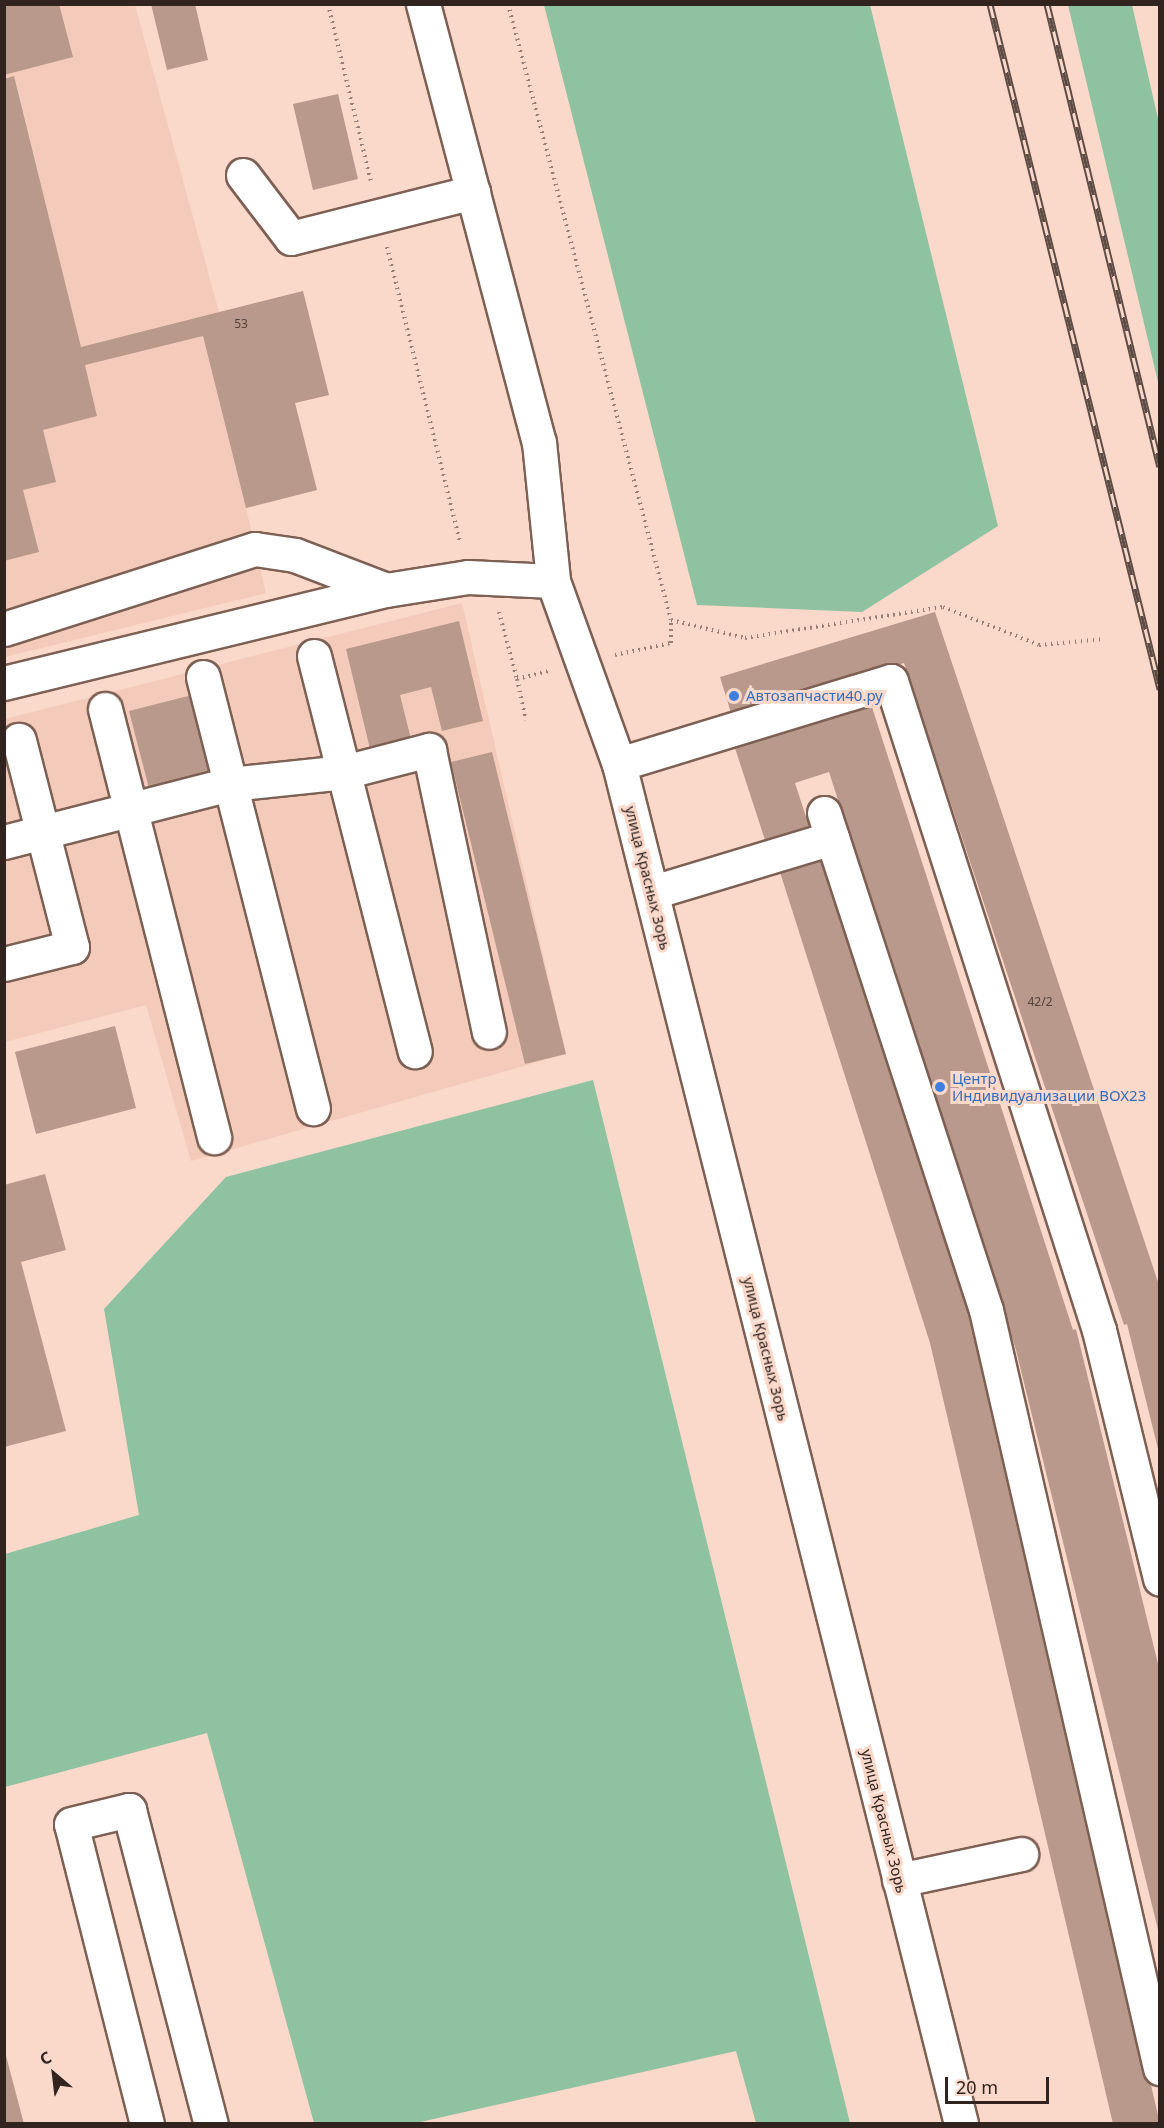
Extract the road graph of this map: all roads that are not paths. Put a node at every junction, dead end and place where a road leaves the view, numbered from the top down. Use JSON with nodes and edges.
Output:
{"nodes":[{"id":1,"x":423,"y":4,"type":"edge"},
{"id":2,"x":243,"y":175,"type":"dead end"},
{"id":3,"x":473,"y":192,"type":"junction"},
{"id":4,"x":553,"y":581,"type":"junction"},
{"id":5,"x":386,"y":590,"type":"junction"},
{"id":6,"x":4,"y":629,"type":"edge"},
{"id":7,"x":314,"y":656,"type":"dead end"},
{"id":8,"x":203,"y":677,"type":"dead end"},
{"id":9,"x":4,"y":683,"type":"edge"},
{"id":10,"x":105,"y":709,"type":"dead end"},
{"id":11,"x":19,"y":740,"type":"dead end"},
{"id":12,"x":619,"y":764,"type":"junction"},
{"id":13,"x":344,"y":772,"type":"junction"},
{"id":14,"x":230,"y":784,"type":"junction"},
{"id":15,"x":130,"y":809,"type":"junction"},
{"id":16,"x":43,"y":832,"type":"junction"},
{"id":17,"x":4,"y":842,"type":"edge"},
{"id":18,"x":653,"y":892,"type":"junction"},
{"id":19,"x":4,"y":964,"type":"edge"},
{"id":20,"x":489,"y":1032,"type":"dead end"},
{"id":21,"x":415,"y":1051,"type":"dead end"},
{"id":22,"x":313,"y":1108,"type":"dead end"},
{"id":23,"x":214,"y":1137,"type":"dead end"},
{"id":24,"x":1160,"y":1579,"type":"edge"},
{"id":25,"x":1021,"y":1854,"type":"dead end"},
{"id":26,"x":898,"y":1880,"type":"junction"},
{"id":27,"x":1160,"y":2068,"type":"edge"},
{"id":28,"x":147,"y":2124,"type":"edge"},
{"id":29,"x":211,"y":2124,"type":"edge"},
{"id":30,"x":961,"y":2124,"type":"edge"}],
"edges":[{"from":1,"to":3,"type":"street","name":"улица Красных Зорь"},
{"from":2,"to":3,"type":"street"},
{"from":3,"to":4,"type":"street","name":"улица Красных Зорь"},
{"from":4,"to":5,"type":"street"},
{"from":4,"to":12,"type":"street","name":"улица Красных Зорь"},
{"from":5,"to":6,"type":"street"},
{"from":5,"to":9,"type":"street"},
{"from":7,"to":13,"type":"street"},
{"from":8,"to":14,"type":"street"},
{"from":10,"to":15,"type":"street"},
{"from":11,"to":16,"type":"street"},
{"from":12,"to":18,"type":"street","name":"улица Красных Зорь"},
{"from":12,"to":24,"type":"street"},
{"from":13,"to":14,"type":"street"},
{"from":13,"to":20,"type":"street"},
{"from":13,"to":21,"type":"street"},
{"from":14,"to":15,"type":"street"},
{"from":14,"to":22,"type":"street"},
{"from":15,"to":16,"type":"street"},
{"from":15,"to":23,"type":"street"},
{"from":16,"to":17,"type":"street"},
{"from":16,"to":19,"type":"street"},
{"from":18,"to":26,"type":"street","name":"улица Красных Зорь"},
{"from":18,"to":27,"type":"street"},
{"from":25,"to":26,"type":"street"},
{"from":26,"to":30,"type":"street","name":"улица Красных Зорь"},
{"from":28,"to":29,"type":"street"}]}
